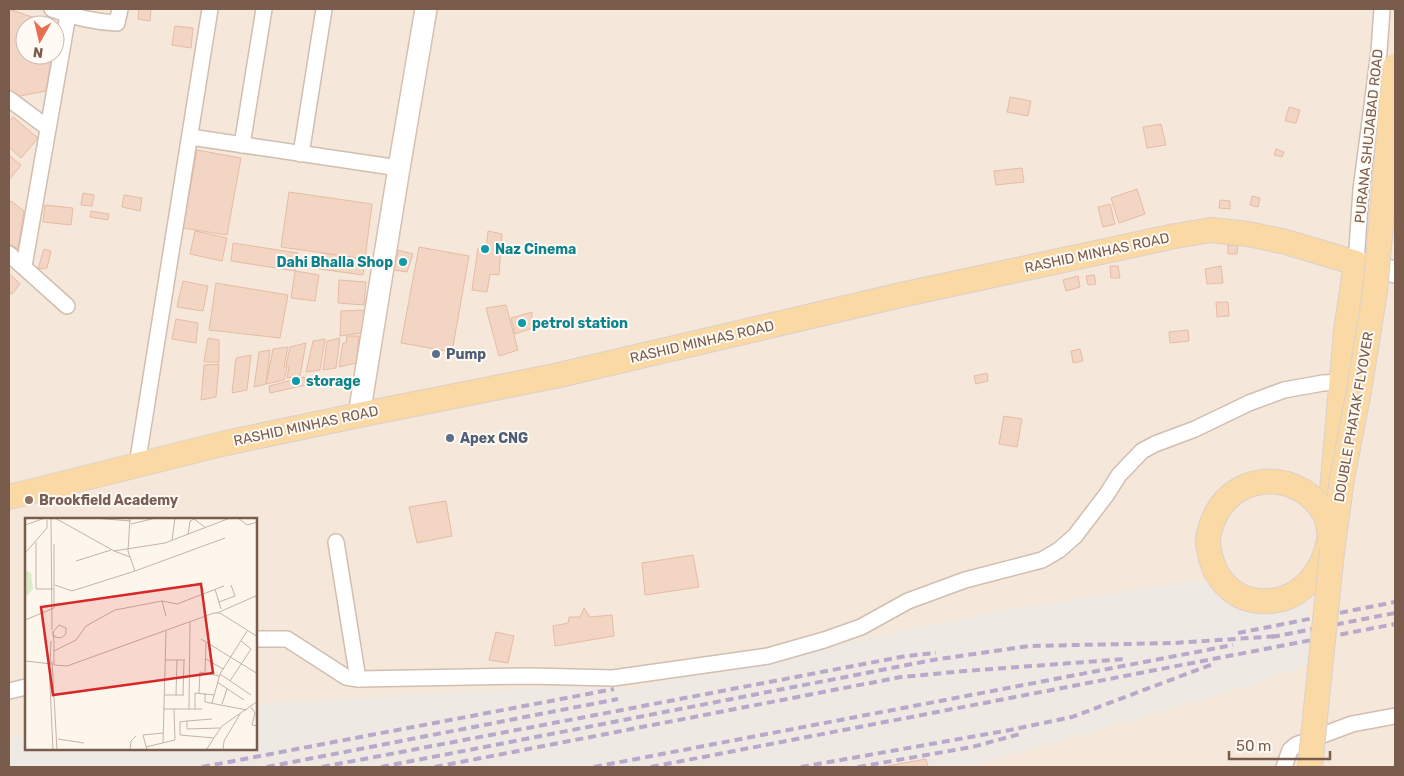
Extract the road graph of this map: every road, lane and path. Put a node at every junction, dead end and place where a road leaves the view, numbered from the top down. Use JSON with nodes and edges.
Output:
{"nodes":[{"id":1,"x":52,"y":9,"type":"edge"},
{"id":2,"x":120,"y":9,"type":"edge"},
{"id":3,"x":210,"y":9,"type":"edge"},
{"id":4,"x":264,"y":9,"type":"edge"},
{"id":5,"x":324,"y":9,"type":"edge"},
{"id":6,"x":426,"y":9,"type":"edge"},
{"id":7,"x":1382,"y":9,"type":"edge"},
{"id":8,"x":68,"y":15,"type":"junction"},
{"id":9,"x":1395,"y":66,"type":"edge"},
{"id":10,"x":9,"y":100,"type":"edge"},
{"id":11,"x":48,"y":128,"type":"junction"},
{"id":12,"x":190,"y":137,"type":"junction"},
{"id":13,"x":242,"y":144,"type":"junction"},
{"id":14,"x":301,"y":154,"type":"junction"},
{"id":15,"x":399,"y":168,"type":"junction"},
{"id":16,"x":1395,"y":233,"type":"edge"},
{"id":17,"x":9,"y":254,"type":"edge"},
{"id":18,"x":1356,"y":262,"type":"junction"},
{"id":19,"x":24,"y":266,"type":"junction"},
{"id":20,"x":1395,"y":272,"type":"edge"},
{"id":21,"x":67,"y":306,"type":"dead end"},
{"id":22,"x":1342,"y":382,"type":"junction"},
{"id":23,"x":359,"y":415,"type":"junction"},
{"id":24,"x":137,"y":465,"type":"junction"},
{"id":25,"x":9,"y":497,"type":"edge"},
{"id":26,"x":336,"y":542,"type":"dead end"},
{"id":27,"x":1332,"y":552,"type":"junction"},
{"id":28,"x":258,"y":640,"type":"edge"},
{"id":29,"x":358,"y":679,"type":"junction"},
{"id":30,"x":25,"y":687,"type":"edge"},
{"id":31,"x":9,"y":692,"type":"edge"},
{"id":32,"x":1395,"y":716,"type":"edge"},
{"id":33,"x":1284,"y":767,"type":"edge"},
{"id":34,"x":1310,"y":767,"type":"edge"},
{"id":35,"x":1325,"y":767,"type":"edge"}],
"edges":[{"from":1,"to":8,"type":"street"},
{"from":2,"to":8,"type":"street"},
{"from":3,"to":12,"type":"street"},
{"from":4,"to":13,"type":"street"},
{"from":5,"to":14,"type":"street"},
{"from":6,"to":15,"type":"street"},
{"from":7,"to":18,"type":"street","name":"PURANA SHUJABAD ROAD"},
{"from":8,"to":11,"type":"street"},
{"from":9,"to":27,"type":"main road","name":"DOUBLE PHATAK FLYOVER","bridge":true},
{"from":10,"to":11,"type":"street"},
{"from":11,"to":19,"type":"street"},
{"from":12,"to":13,"type":"street"},
{"from":12,"to":24,"type":"street"},
{"from":13,"to":14,"type":"street"},
{"from":14,"to":15,"type":"street"},
{"from":15,"to":23,"type":"street"},
{"from":16,"to":35,"type":"main road","name":"DOUBLE PHATAK FLYOVER"},
{"from":17,"to":19,"type":"street"},
{"from":18,"to":20,"type":"street","name":"RASHID MINHAS ROAD"},
{"from":18,"to":22,"type":"main road"},
{"from":18,"to":23,"type":"main road","name":"RASHID MINHAS ROAD"},
{"from":19,"to":21,"type":"street"},
{"from":22,"to":27,"type":"main road","bridge":true},
{"from":22,"to":29,"type":"street"},
{"from":23,"to":24,"type":"main road","name":"RASHID MINHAS ROAD"},
{"from":24,"to":25,"type":"main road","name":"RASHID MINHAS ROAD"},
{"from":26,"to":29,"type":"street"},
{"from":27,"to":34,"type":"main road","name":"DOUBLE PHATAK FLYOVER","bridge":true},
{"from":28,"to":29,"type":"street"},
{"from":30,"to":31,"type":"street"},
{"from":32,"to":33,"type":"street"}]}
